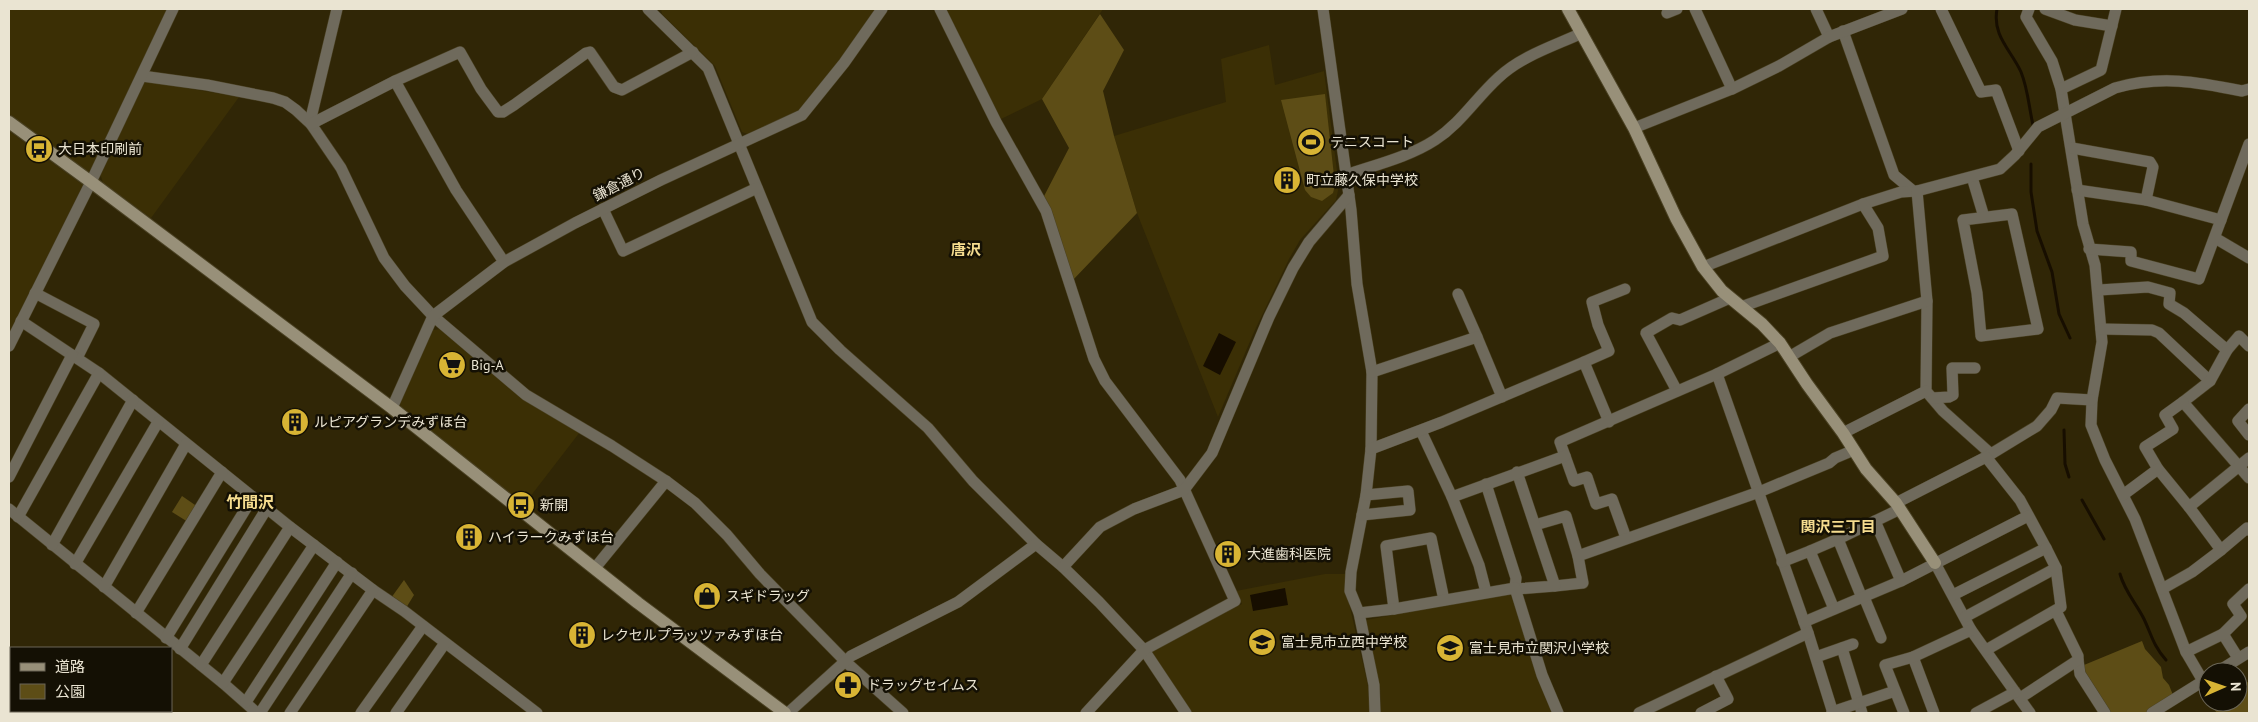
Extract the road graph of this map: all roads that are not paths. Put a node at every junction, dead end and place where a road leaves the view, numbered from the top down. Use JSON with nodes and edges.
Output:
{"nodes":[{"id":1,"x":173,"y":9,"type":"edge"},
{"id":2,"x":337,"y":9,"type":"edge"},
{"id":3,"x":882,"y":9,"type":"edge"},
{"id":4,"x":940,"y":9,"type":"edge"},
{"id":5,"x":1323,"y":9,"type":"edge"},
{"id":6,"x":1568,"y":9,"type":"edge"},
{"id":7,"x":1695,"y":9,"type":"edge"},
{"id":8,"x":1816,"y":9,"type":"edge"},
{"id":9,"x":1902,"y":9,"type":"edge"},
{"id":10,"x":1941,"y":9,"type":"edge"},
{"id":11,"x":2028,"y":9,"type":"edge"},
{"id":12,"x":2045,"y":9,"type":"edge"},
{"id":13,"x":2116,"y":9,"type":"edge"},
{"id":14,"x":652,"y":10,"type":"edge"},
{"id":15,"x":2112,"y":26,"type":"junction"},
{"id":16,"x":1842,"y":31,"type":"junction"},
{"id":17,"x":1582,"y":33,"type":"junction"},
{"id":18,"x":1829,"y":36,"type":"junction"},
{"id":19,"x":693,"y":52,"type":"junction"},
{"id":20,"x":142,"y":76,"type":"junction"},
{"id":21,"x":395,"y":81,"type":"junction"},
{"id":22,"x":1732,"y":89,"type":"junction"},
{"id":23,"x":2061,"y":89,"type":"junction"},
{"id":24,"x":2249,"y":89,"type":"edge"},
{"id":25,"x":2066,"y":113,"type":"junction"},
{"id":26,"x":9,"y":122,"type":"edge"},
{"id":27,"x":310,"y":123,"type":"junction"},
{"id":28,"x":1634,"y":128,"type":"junction"},
{"id":29,"x":2249,"y":144,"type":"edge"},
{"id":30,"x":740,"y":145,"type":"junction"},
{"id":31,"x":2072,"y":148,"type":"junction"},
{"id":32,"x":2019,"y":151,"type":"junction"},
{"id":33,"x":1346,"y":175,"type":"junction"},
{"id":34,"x":1972,"y":177,"type":"junction"},
{"id":35,"x":91,"y":182,"type":"junction"},
{"id":36,"x":757,"y":188,"type":"junction"},
{"id":37,"x":1915,"y":190,"type":"junction"},
{"id":38,"x":2077,"y":190,"type":"junction"},
{"id":39,"x":1350,"y":196,"type":"junction"},
{"id":40,"x":2146,"y":200,"type":"junction"},
{"id":41,"x":1863,"y":204,"type":"junction"},
{"id":42,"x":603,"y":209,"type":"junction"},
{"id":43,"x":1984,"y":217,"type":"junction"},
{"id":44,"x":2221,"y":220,"type":"junction"},
{"id":45,"x":2215,"y":238,"type":"junction"},
{"id":46,"x":2089,"y":249,"type":"junction"},
{"id":47,"x":2249,"y":257,"type":"edge"},
{"id":48,"x":504,"y":262,"type":"junction"},
{"id":49,"x":1704,"y":266,"type":"junction"},
{"id":50,"x":1625,"y":289,"type":"dead end"},
{"id":51,"x":2099,"y":290,"type":"junction"},
{"id":52,"x":35,"y":293,"type":"junction"},
{"id":53,"x":1458,"y":294,"type":"dead end"},
{"id":54,"x":1730,"y":298,"type":"junction"},
{"id":55,"x":1927,"y":301,"type":"junction"},
{"id":56,"x":1741,"y":307,"type":"junction"},
{"id":57,"x":433,"y":316,"type":"junction"},
{"id":58,"x":21,"y":321,"type":"junction"},
{"id":59,"x":2101,"y":329,"type":"junction"},
{"id":60,"x":1477,"y":337,"type":"junction"},
{"id":61,"x":1780,"y":343,"type":"junction"},
{"id":62,"x":9,"y":346,"type":"edge"},
{"id":63,"x":2249,"y":346,"type":"edge"},
{"id":64,"x":2228,"y":350,"type":"junction"},
{"id":65,"x":75,"y":357,"type":"junction"},
{"id":66,"x":1789,"y":357,"type":"junction"},
{"id":67,"x":1584,"y":362,"type":"junction"},
{"id":68,"x":1975,"y":368,"type":"dead end"},
{"id":69,"x":1372,"y":372,"type":"junction"},
{"id":70,"x":99,"y":373,"type":"junction"},
{"id":71,"x":1717,"y":374,"type":"junction"},
{"id":72,"x":2210,"y":381,"type":"junction"},
{"id":73,"x":1677,"y":391,"type":"junction"},
{"id":74,"x":1929,"y":394,"type":"junction"},
{"id":75,"x":1502,"y":397,"type":"junction"},
{"id":76,"x":133,"y":400,"type":"junction"},
{"id":77,"x":2092,"y":400,"type":"junction"},
{"id":78,"x":2183,"y":402,"type":"junction"},
{"id":79,"x":392,"y":408,"type":"junction"},
{"id":80,"x":2249,"y":409,"type":"edge"},
{"id":81,"x":158,"y":422,"type":"junction"},
{"id":82,"x":1609,"y":422,"type":"junction"},
{"id":83,"x":1421,"y":431,"type":"junction"},
{"id":84,"x":1843,"y":433,"type":"junction"},
{"id":85,"x":2249,"y":435,"type":"edge"},
{"id":86,"x":186,"y":444,"type":"junction"},
{"id":87,"x":1371,"y":449,"type":"junction"},
{"id":88,"x":1854,"y":450,"type":"junction"},
{"id":89,"x":1565,"y":456,"type":"junction"},
{"id":90,"x":1988,"y":456,"type":"junction"},
{"id":91,"x":2249,"y":458,"type":"edge"},
{"id":92,"x":2240,"y":467,"type":"junction"},
{"id":93,"x":2158,"y":469,"type":"junction"},
{"id":94,"x":222,"y":472,"type":"junction"},
{"id":95,"x":1517,"y":472,"type":"junction"},
{"id":96,"x":9,"y":477,"type":"edge"},
{"id":97,"x":2249,"y":478,"type":"edge"},
{"id":98,"x":666,"y":481,"type":"junction"},
{"id":99,"x":1486,"y":484,"type":"junction"},
{"id":100,"x":1184,"y":490,"type":"junction"},
{"id":101,"x":1759,"y":492,"type":"junction"},
{"id":102,"x":1366,"y":495,"type":"junction"},
{"id":103,"x":2123,"y":495,"type":"junction"},
{"id":104,"x":253,"y":497,"type":"junction"},
{"id":105,"x":1452,"y":497,"type":"junction"},
{"id":106,"x":1898,"y":506,"type":"junction"},
{"id":107,"x":2189,"y":507,"type":"junction"},
{"id":108,"x":267,"y":508,"type":"junction"},
{"id":109,"x":9,"y":509,"type":"edge"},
{"id":110,"x":1362,"y":515,"type":"junction"},
{"id":111,"x":2028,"y":516,"type":"junction"},
{"id":112,"x":18,"y":517,"type":"junction"},
{"id":113,"x":1875,"y":521,"type":"junction"},
{"id":114,"x":1535,"y":525,"type":"junction"},
{"id":115,"x":290,"y":527,"type":"junction"},
{"id":116,"x":2249,"y":530,"type":"edge"},
{"id":117,"x":1626,"y":538,"type":"junction"},
{"id":118,"x":1838,"y":539,"type":"junction"},
{"id":119,"x":314,"y":544,"type":"junction"},
{"id":120,"x":1036,"y":544,"type":"junction"},
{"id":121,"x":52,"y":545,"type":"junction"},
{"id":122,"x":2046,"y":548,"type":"junction"},
{"id":123,"x":2221,"y":550,"type":"junction"},
{"id":124,"x":1810,"y":551,"type":"junction"},
{"id":125,"x":1578,"y":556,"type":"junction"},
{"id":126,"x":337,"y":562,"type":"junction"},
{"id":127,"x":1782,"y":562,"type":"junction"},
{"id":128,"x":1935,"y":563,"type":"junction"},
{"id":129,"x":75,"y":564,"type":"junction"},
{"id":130,"x":1063,"y":567,"type":"junction"},
{"id":131,"x":595,"y":568,"type":"junction"},
{"id":132,"x":2056,"y":568,"type":"junction"},
{"id":133,"x":352,"y":573,"type":"junction"},
{"id":134,"x":1901,"y":581,"type":"junction"},
{"id":135,"x":1555,"y":586,"type":"junction"},
{"id":136,"x":104,"y":587,"type":"junction"},
{"id":137,"x":1516,"y":588,"type":"junction"},
{"id":138,"x":373,"y":590,"type":"junction"},
{"id":139,"x":2162,"y":590,"type":"junction"},
{"id":140,"x":2249,"y":590,"type":"edge"},
{"id":141,"x":1486,"y":592,"type":"junction"},
{"id":142,"x":1953,"y":595,"type":"junction"},
{"id":143,"x":1863,"y":598,"type":"junction"},
{"id":144,"x":1444,"y":600,"type":"junction"},
{"id":145,"x":1394,"y":609,"type":"junction"},
{"id":146,"x":1834,"y":609,"type":"junction"},
{"id":147,"x":2056,"y":611,"type":"junction"},
{"id":148,"x":136,"y":613,"type":"junction"},
{"id":149,"x":1359,"y":613,"type":"junction"},
{"id":150,"x":1965,"y":617,"type":"junction"},
{"id":151,"x":423,"y":626,"type":"junction"},
{"id":152,"x":1806,"y":627,"type":"junction"},
{"id":153,"x":1971,"y":630,"type":"junction"},
{"id":154,"x":2223,"y":634,"type":"junction"},
{"id":155,"x":166,"y":638,"type":"junction"},
{"id":156,"x":1881,"y":638,"type":"dead end"},
{"id":157,"x":445,"y":643,"type":"junction"},
{"id":158,"x":180,"y":649,"type":"junction"},
{"id":159,"x":1144,"y":650,"type":"junction"},
{"id":160,"x":1986,"y":650,"type":"junction"},
{"id":161,"x":2186,"y":652,"type":"junction"},
{"id":162,"x":2249,"y":652,"type":"edge"},
{"id":163,"x":1816,"y":657,"type":"junction"},
{"id":164,"x":1914,"y":657,"type":"junction"},
{"id":165,"x":2238,"y":658,"type":"junction"},
{"id":166,"x":2078,"y":660,"type":"junction"},
{"id":167,"x":845,"y":661,"type":"junction"},
{"id":168,"x":2232,"y":662,"type":"edge"},
{"id":169,"x":201,"y":665,"type":"junction"},
{"id":170,"x":2198,"y":669,"type":"edge"},
{"id":171,"x":1716,"y":676,"type":"junction"},
{"id":172,"x":223,"y":682,"type":"junction"},
{"id":173,"x":2198,"y":683,"type":"edge"},
{"id":174,"x":1895,"y":691,"type":"junction"},
{"id":175,"x":2017,"y":695,"type":"junction"},
{"id":176,"x":246,"y":702,"type":"junction"},
{"id":177,"x":1861,"y":708,"type":"edge"},
{"id":178,"x":1656,"y":710,"type":"edge"},
{"id":179,"x":258,"y":713,"type":"edge"},
{"id":180,"x":290,"y":713,"type":"edge"},
{"id":181,"x":361,"y":713,"type":"edge"},
{"id":182,"x":396,"y":713,"type":"edge"},
{"id":183,"x":537,"y":713,"type":"edge"},
{"id":184,"x":786,"y":713,"type":"edge"},
{"id":185,"x":903,"y":713,"type":"edge"},
{"id":186,"x":1086,"y":713,"type":"edge"},
{"id":187,"x":1186,"y":713,"type":"edge"},
{"id":188,"x":1375,"y":713,"type":"edge"},
{"id":189,"x":1558,"y":713,"type":"edge"},
{"id":190,"x":1639,"y":713,"type":"edge"},
{"id":191,"x":1701,"y":713,"type":"edge"},
{"id":192,"x":1833,"y":713,"type":"edge"},
{"id":193,"x":1904,"y":713,"type":"edge"},
{"id":194,"x":1934,"y":713,"type":"edge"},
{"id":195,"x":1976,"y":713,"type":"edge"},
{"id":196,"x":2030,"y":713,"type":"edge"},
{"id":197,"x":2105,"y":713,"type":"edge"},
{"id":198,"x":2152,"y":713,"type":"edge"}],
"edges":[{"from":1,"to":20,"type":"street"},
{"from":2,"to":27,"type":"street"},
{"from":3,"to":30,"type":"street","name":"鎌倉通り"},
{"from":4,"to":100,"type":"street"},
{"from":5,"to":33,"type":"street"},
{"from":6,"to":17,"type":"street"},
{"from":7,"to":22,"type":"street"},
{"from":8,"to":18,"type":"street"},
{"from":9,"to":16,"type":"street"},
{"from":10,"to":32,"type":"street"},
{"from":11,"to":23,"type":"street"},
{"from":12,"to":15,"type":"street"},
{"from":13,"to":15,"type":"street"},
{"from":14,"to":19,"type":"street"},
{"from":15,"to":23,"type":"street"},
{"from":16,"to":18,"type":"street"},
{"from":16,"to":37,"type":"street"},
{"from":17,"to":28,"type":"street"},
{"from":17,"to":33,"type":"street"},
{"from":18,"to":22,"type":"street"},
{"from":19,"to":21,"type":"street"},
{"from":19,"to":30,"type":"street"},
{"from":20,"to":27,"type":"street"},
{"from":20,"to":35,"type":"street"},
{"from":21,"to":27,"type":"street"},
{"from":21,"to":48,"type":"street"},
{"from":22,"to":28,"type":"street"},
{"from":23,"to":25,"type":"street"},
{"from":24,"to":25,"type":"street"},
{"from":25,"to":31,"type":"street"},
{"from":25,"to":32,"type":"street"},
{"from":26,"to":35,"type":"street"},
{"from":27,"to":57,"type":"street"},
{"from":28,"to":49,"type":"street"},
{"from":29,"to":44,"type":"street"},
{"from":30,"to":36,"type":"street"},
{"from":30,"to":42,"type":"street","name":"鎌倉通り"},
{"from":31,"to":38,"type":"street"},
{"from":31,"to":40,"type":"street"},
{"from":32,"to":34,"type":"street"},
{"from":33,"to":39,"type":"street"},
{"from":34,"to":37,"type":"street"},
{"from":34,"to":43,"type":"street"},
{"from":35,"to":52,"type":"street"},
{"from":35,"to":79,"type":"street"},
{"from":36,"to":42,"type":"street"},
{"from":36,"to":120,"type":"street"},
{"from":37,"to":41,"type":"street"},
{"from":37,"to":55,"type":"street"},
{"from":38,"to":40,"type":"street"},
{"from":38,"to":46,"type":"street"},
{"from":39,"to":69,"type":"street"},
{"from":39,"to":100,"type":"street"},
{"from":40,"to":44,"type":"street"},
{"from":41,"to":49,"type":"street"},
{"from":41,"to":56,"type":"street"},
{"from":42,"to":48,"type":"street","name":"鎌倉通り"},
{"from":43,"to":43,"type":"street"},
{"from":44,"to":45,"type":"street"},
{"from":45,"to":46,"type":"street"},
{"from":45,"to":47,"type":"street"},
{"from":46,"to":51,"type":"street"},
{"from":48,"to":57,"type":"street","name":"鎌倉通り"},
{"from":49,"to":54,"type":"street"},
{"from":50,"to":67,"type":"street"},
{"from":51,"to":59,"type":"street"},
{"from":51,"to":64,"type":"street"},
{"from":52,"to":58,"type":"street"},
{"from":52,"to":65,"type":"street"},
{"from":53,"to":60,"type":"street"},
{"from":54,"to":56,"type":"street"},
{"from":54,"to":73,"type":"street"},
{"from":55,"to":66,"type":"street"},
{"from":55,"to":74,"type":"street"},
{"from":56,"to":61,"type":"street"},
{"from":57,"to":79,"type":"street","name":"鎌倉通り"},
{"from":57,"to":98,"type":"street"},
{"from":58,"to":62,"type":"street"},
{"from":58,"to":65,"type":"street"},
{"from":59,"to":72,"type":"street"},
{"from":59,"to":77,"type":"street"},
{"from":60,"to":69,"type":"street"},
{"from":60,"to":75,"type":"street"},
{"from":61,"to":66,"type":"street"},
{"from":61,"to":71,"type":"street"},
{"from":63,"to":64,"type":"street"},
{"from":64,"to":72,"type":"street"},
{"from":65,"to":70,"type":"street"},
{"from":65,"to":96,"type":"street"},
{"from":66,"to":84,"type":"street"},
{"from":67,"to":75,"type":"street"},
{"from":67,"to":82,"type":"street"},
{"from":68,"to":74,"type":"street"},
{"from":69,"to":87,"type":"street"},
{"from":70,"to":76,"type":"street"},
{"from":70,"to":112,"type":"street"},
{"from":71,"to":73,"type":"street"},
{"from":71,"to":101,"type":"street"},
{"from":72,"to":78,"type":"street"},
{"from":73,"to":82,"type":"street"},
{"from":74,"to":84,"type":"street"},
{"from":74,"to":90,"type":"street"},
{"from":75,"to":83,"type":"street"},
{"from":76,"to":81,"type":"street"},
{"from":76,"to":121,"type":"street"},
{"from":77,"to":90,"type":"street"},
{"from":77,"to":103,"type":"street"},
{"from":78,"to":92,"type":"street"},
{"from":78,"to":93,"type":"street"},
{"from":79,"to":131,"type":"street"},
{"from":80,"to":85,"type":"street"},
{"from":81,"to":86,"type":"street"},
{"from":81,"to":129,"type":"street"},
{"from":82,"to":89,"type":"street"},
{"from":83,"to":87,"type":"street"},
{"from":83,"to":105,"type":"street"},
{"from":84,"to":88,"type":"street"},
{"from":86,"to":94,"type":"street"},
{"from":86,"to":136,"type":"street"},
{"from":87,"to":102,"type":"street"},
{"from":88,"to":101,"type":"street"},
{"from":88,"to":106,"type":"street"},
{"from":89,"to":95,"type":"street"},
{"from":89,"to":117,"type":"street"},
{"from":90,"to":106,"type":"street"},
{"from":90,"to":111,"type":"street"},
{"from":91,"to":92,"type":"street"},
{"from":92,"to":97,"type":"street"},
{"from":92,"to":107,"type":"street"},
{"from":93,"to":103,"type":"street"},
{"from":93,"to":107,"type":"street"},
{"from":94,"to":104,"type":"street"},
{"from":94,"to":148,"type":"street"},
{"from":95,"to":99,"type":"street"},
{"from":95,"to":114,"type":"street"},
{"from":98,"to":131,"type":"street"},
{"from":98,"to":167,"type":"street"},
{"from":99,"to":105,"type":"street"},
{"from":99,"to":137,"type":"street"},
{"from":100,"to":130,"type":"street"},
{"from":100,"to":159,"type":"street"},
{"from":101,"to":117,"type":"street"},
{"from":101,"to":127,"type":"street"},
{"from":102,"to":110,"type":"street"},
{"from":102,"to":110,"type":"street"},
{"from":103,"to":139,"type":"street"},
{"from":104,"to":108,"type":"street"},
{"from":104,"to":155,"type":"street"},
{"from":105,"to":141,"type":"street"},
{"from":106,"to":113,"type":"street"},
{"from":106,"to":128,"type":"street"},
{"from":107,"to":123,"type":"street"},
{"from":108,"to":115,"type":"street"},
{"from":108,"to":158,"type":"street"},
{"from":109,"to":112,"type":"street"},
{"from":110,"to":149,"type":"street"},
{"from":111,"to":122,"type":"street"},
{"from":111,"to":128,"type":"street"},
{"from":112,"to":121,"type":"street"},
{"from":113,"to":118,"type":"street"},
{"from":113,"to":134,"type":"street"},
{"from":114,"to":125,"type":"street"},
{"from":114,"to":135,"type":"street"},
{"from":115,"to":119,"type":"street"},
{"from":115,"to":169,"type":"street"},
{"from":116,"to":123,"type":"street"},
{"from":117,"to":125,"type":"street"},
{"from":118,"to":124,"type":"street"},
{"from":118,"to":143,"type":"street"},
{"from":119,"to":126,"type":"street"},
{"from":119,"to":172,"type":"street"},
{"from":120,"to":130,"type":"street"},
{"from":120,"to":167,"type":"street"},
{"from":121,"to":129,"type":"street"},
{"from":122,"to":132,"type":"street"},
{"from":122,"to":142,"type":"street"},
{"from":123,"to":139,"type":"street"},
{"from":124,"to":127,"type":"street"},
{"from":124,"to":146,"type":"street"},
{"from":125,"to":135,"type":"street"},
{"from":126,"to":133,"type":"street"},
{"from":126,"to":176,"type":"street"},
{"from":127,"to":152,"type":"street"},
{"from":128,"to":134,"type":"street"},
{"from":128,"to":142,"type":"street"},
{"from":129,"to":136,"type":"street"},
{"from":130,"to":159,"type":"street"},
{"from":131,"to":184,"type":"street"},
{"from":132,"to":147,"type":"street"},
{"from":132,"to":150,"type":"street"},
{"from":133,"to":138,"type":"street"},
{"from":133,"to":179,"type":"street"},
{"from":134,"to":143,"type":"street"},
{"from":135,"to":137,"type":"street"},
{"from":136,"to":148,"type":"street"},
{"from":137,"to":141,"type":"street"},
{"from":137,"to":189,"type":"street"},
{"from":138,"to":151,"type":"street"},
{"from":138,"to":180,"type":"street"},
{"from":139,"to":161,"type":"street"},
{"from":140,"to":154,"type":"street"},
{"from":141,"to":144,"type":"street"},
{"from":142,"to":150,"type":"street"},
{"from":143,"to":146,"type":"street"},
{"from":143,"to":156,"type":"street"},
{"from":144,"to":145,"type":"street"},
{"from":144,"to":145,"type":"street"},
{"from":145,"to":149,"type":"street"},
{"from":146,"to":152,"type":"street"},
{"from":147,"to":160,"type":"street"},
{"from":147,"to":166,"type":"street"},
{"from":148,"to":155,"type":"street"},
{"from":149,"to":188,"type":"street"},
{"from":150,"to":153,"type":"street"},
{"from":151,"to":157,"type":"street"},
{"from":151,"to":181,"type":"street"},
{"from":152,"to":163,"type":"street"},
{"from":152,"to":171,"type":"street"},
{"from":153,"to":160,"type":"street"},
{"from":153,"to":164,"type":"street"},
{"from":154,"to":161,"type":"street"},
{"from":154,"to":165,"type":"street"},
{"from":155,"to":158,"type":"street"},
{"from":157,"to":182,"type":"street"},
{"from":157,"to":183,"type":"street"},
{"from":158,"to":169,"type":"street"},
{"from":159,"to":186,"type":"street"},
{"from":159,"to":187,"type":"street"},
{"from":160,"to":175,"type":"street"},
{"from":161,"to":170,"type":"street"},
{"from":162,"to":165,"type":"street"},
{"from":163,"to":177,"type":"street"},
{"from":163,"to":192,"type":"street"},
{"from":164,"to":174,"type":"street"},
{"from":164,"to":194,"type":"street"},
{"from":165,"to":168,"type":"street"},
{"from":166,"to":175,"type":"street"},
{"from":166,"to":197,"type":"street"},
{"from":167,"to":184,"type":"street"},
{"from":167,"to":185,"type":"street"},
{"from":169,"to":172,"type":"street"},
{"from":171,"to":178,"type":"street"},
{"from":171,"to":191,"type":"street"},
{"from":172,"to":176,"type":"street"},
{"from":173,"to":198,"type":"street"},
{"from":174,"to":177,"type":"street"},
{"from":174,"to":193,"type":"street"},
{"from":175,"to":195,"type":"street"},
{"from":175,"to":196,"type":"street"},
{"from":176,"to":179,"type":"street"},
{"from":177,"to":192,"type":"street"},
{"from":178,"to":190,"type":"street"}]}
